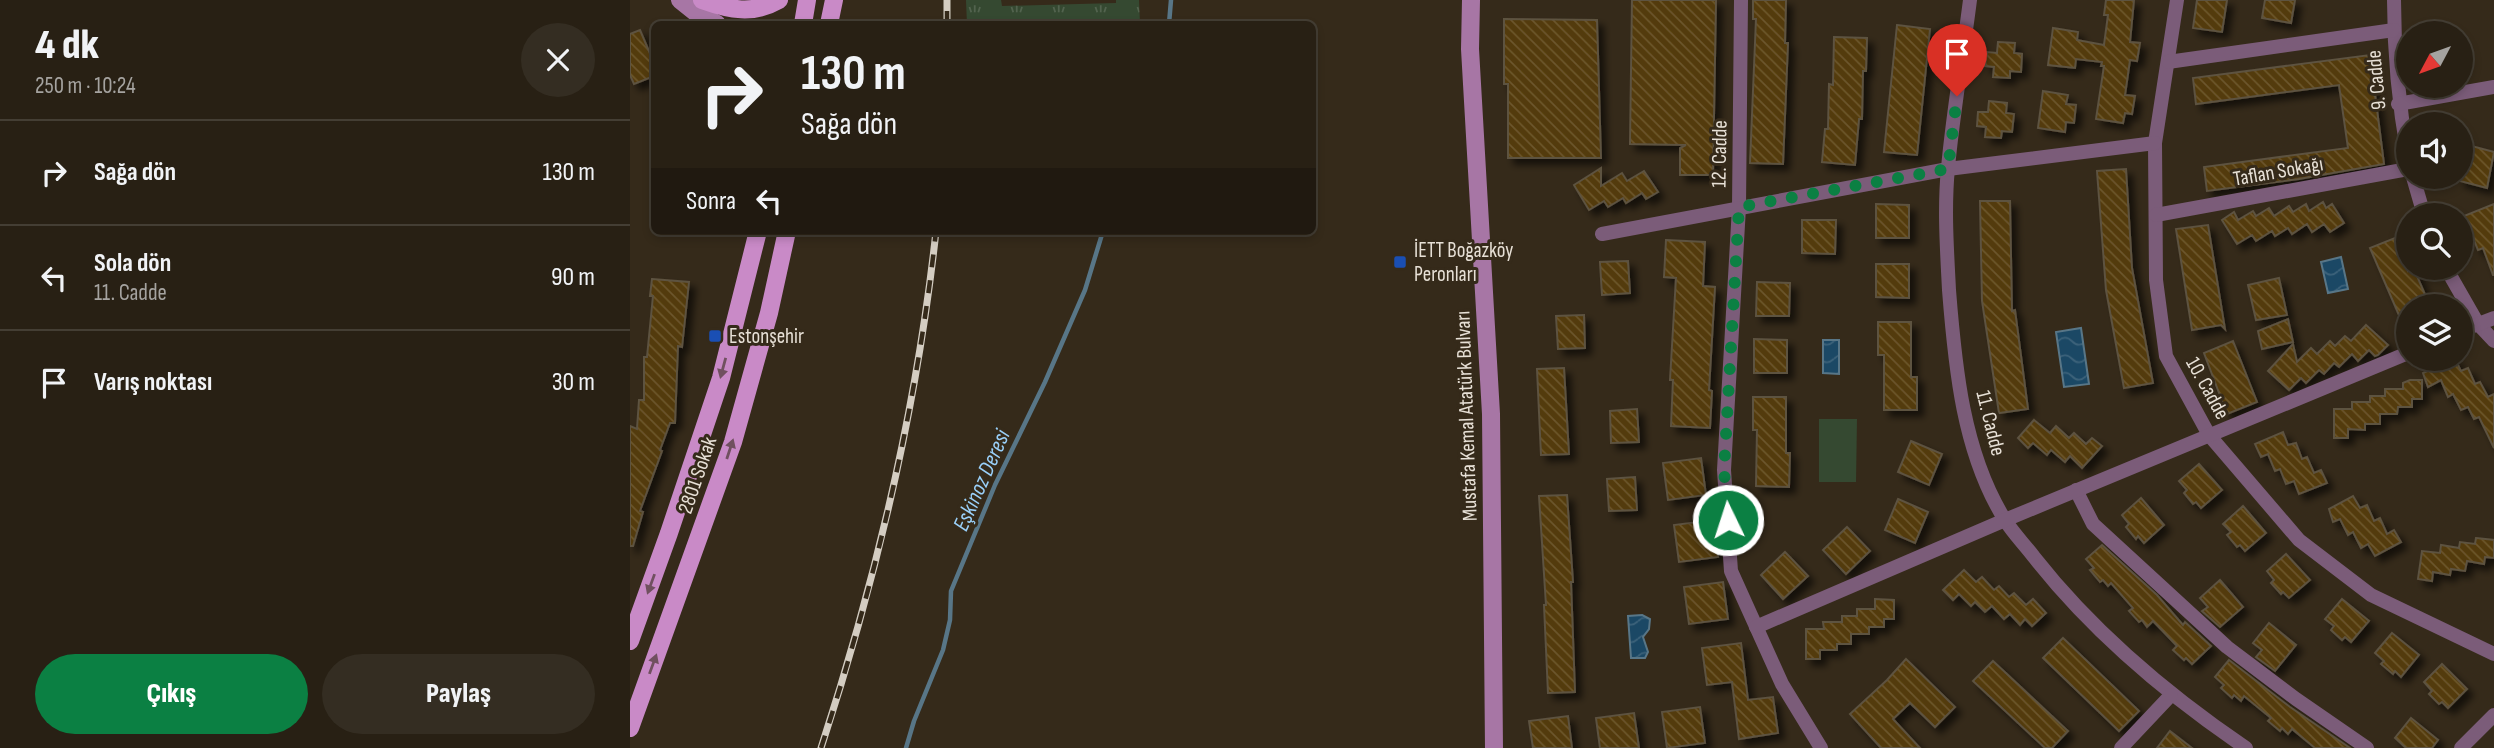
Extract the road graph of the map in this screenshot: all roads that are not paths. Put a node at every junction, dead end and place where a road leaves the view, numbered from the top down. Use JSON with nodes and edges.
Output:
{"nodes":[{"id":1,"x":672,"y":0,"type":"edge"},
{"id":2,"x":680,"y":0,"type":"edge"},
{"id":3,"x":702,"y":0,"type":"edge"},
{"id":4,"x":779,"y":0,"type":"edge"},
{"id":5,"x":807,"y":0,"type":"edge"},
{"id":6,"x":834,"y":0,"type":"edge"},
{"id":7,"x":1471,"y":0,"type":"edge"},
{"id":8,"x":1479,"y":0,"type":"edge"},
{"id":9,"x":1741,"y":0,"type":"edge"},
{"id":10,"x":1970,"y":0,"type":"edge"},
{"id":11,"x":2177,"y":0,"type":"edge"},
{"id":12,"x":2393,"y":0,"type":"edge"},
{"id":13,"x":690,"y":21,"type":"edge"},
{"id":14,"x":712,"y":21,"type":"edge"},
{"id":15,"x":804,"y":21,"type":"edge"},
{"id":16,"x":830,"y":21,"type":"edge"},
{"id":17,"x":2394,"y":30,"type":"junction"},
{"id":18,"x":2168,"y":62,"type":"junction"},
{"id":19,"x":2494,"y":87,"type":"edge"},
{"id":20,"x":2398,"y":104,"type":"junction"},
{"id":21,"x":2400,"y":112,"type":"edge"},
{"id":22,"x":2155,"y":143,"type":"junction"},
{"id":23,"x":1948,"y":169,"type":"junction"},
{"id":24,"x":2396,"y":172,"type":"edge"},
{"id":25,"x":1739,"y":207,"type":"junction"},
{"id":26,"x":2156,"y":215,"type":"junction"},
{"id":27,"x":1602,"y":234,"type":"dead end"},
{"id":28,"x":746,"y":235,"type":"edge"},
{"id":29,"x":757,"y":235,"type":"edge"},
{"id":30,"x":776,"y":235,"type":"edge"},
{"id":31,"x":786,"y":235,"type":"edge"},
{"id":32,"x":2453,"y":280,"type":"edge"},
{"id":33,"x":746,"y":283,"type":"junction"},
{"id":34,"x":769,"y":313,"type":"junction"},
{"id":35,"x":2494,"y":318,"type":"edge"},
{"id":36,"x":2478,"y":324,"type":"junction"},
{"id":37,"x":2473,"y":326,"type":"edge"},
{"id":38,"x":2494,"y":341,"type":"edge"},
{"id":39,"x":2396,"y":358,"type":"edge"},
{"id":40,"x":2209,"y":435,"type":"junction"},
{"id":41,"x":2076,"y":490,"type":"junction"},
{"id":42,"x":2005,"y":520,"type":"junction"},
{"id":43,"x":1756,"y":627,"type":"junction"},
{"id":44,"x":630,"y":641,"type":"edge"},
{"id":45,"x":2494,"y":654,"type":"edge"},
{"id":46,"x":2171,"y":695,"type":"junction"},
{"id":47,"x":2494,"y":715,"type":"edge"},
{"id":48,"x":630,"y":728,"type":"edge"},
{"id":49,"x":1494,"y":748,"type":"edge"},
{"id":50,"x":1821,"y":748,"type":"edge"},
{"id":51,"x":2121,"y":748,"type":"edge"},
{"id":52,"x":2246,"y":748,"type":"edge"},
{"id":53,"x":2367,"y":748,"type":"edge"},
{"id":54,"x":2461,"y":748,"type":"edge"}],
"edges":[{"from":1,"to":13,"type":"street"},
{"from":2,"to":14,"type":"street"},
{"from":3,"to":4,"type":"main road"},
{"from":5,"to":15,"type":"main road"},
{"from":6,"to":16,"type":"main road"},
{"from":7,"to":8,"type":"street"},
{"from":7,"to":49,"type":"street","name":"Mustafa Kemal Atatürk Bulvarı"},
{"from":9,"to":25,"type":"street","name":"12. Cadde"},
{"from":10,"to":23,"type":"street","name":"11. Cadde"},
{"from":11,"to":18,"type":"street","name":"10. Cadde"},
{"from":12,"to":17,"type":"street","name":"9. Cadde"},
{"from":17,"to":18,"type":"street"},
{"from":17,"to":20,"type":"street","name":"9. Cadde"},
{"from":18,"to":22,"type":"street","name":"10. Cadde"},
{"from":19,"to":20,"type":"street"},
{"from":20,"to":21,"type":"street","name":"9. Cadde"},
{"from":22,"to":23,"type":"street"},
{"from":22,"to":26,"type":"street","name":"10. Cadde"},
{"from":23,"to":25,"type":"street"},
{"from":23,"to":42,"type":"street","name":"11. Cadde"},
{"from":24,"to":26,"type":"street","name":"Taflan Sokağı"},
{"from":25,"to":27,"type":"street"},
{"from":25,"to":43,"type":"street","name":"12. Cadde"},
{"from":26,"to":40,"type":"street","name":"10. Cadde"},
{"from":28,"to":33,"type":"main road"},
{"from":29,"to":33,"type":"main road","name":"2801 Sokak"},
{"from":30,"to":34,"type":"main road"},
{"from":31,"to":34,"type":"main road","name":"2801 Sokak"},
{"from":32,"to":36,"type":"street"},
{"from":33,"to":44,"type":"main road","name":"2801 Sokak","one_way":true},
{"from":48,"to":34,"type":"main road","name":"2801 Sokak","one_way":true},
{"from":35,"to":36,"type":"street"},
{"from":36,"to":37,"type":"street"},
{"from":36,"to":38,"type":"street"},
{"from":39,"to":40,"type":"street"},
{"from":40,"to":41,"type":"street"},
{"from":40,"to":45,"type":"street","name":"10. Cadde"},
{"from":41,"to":42,"type":"street"},
{"from":41,"to":53,"type":"street"},
{"from":42,"to":43,"type":"street"},
{"from":42,"to":46,"type":"street","name":"11. Cadde"},
{"from":43,"to":50,"type":"street","name":"12. Cadde"},
{"from":46,"to":51,"type":"street"},
{"from":46,"to":52,"type":"street","name":"11. Cadde"},
{"from":47,"to":54,"type":"street"}]}
